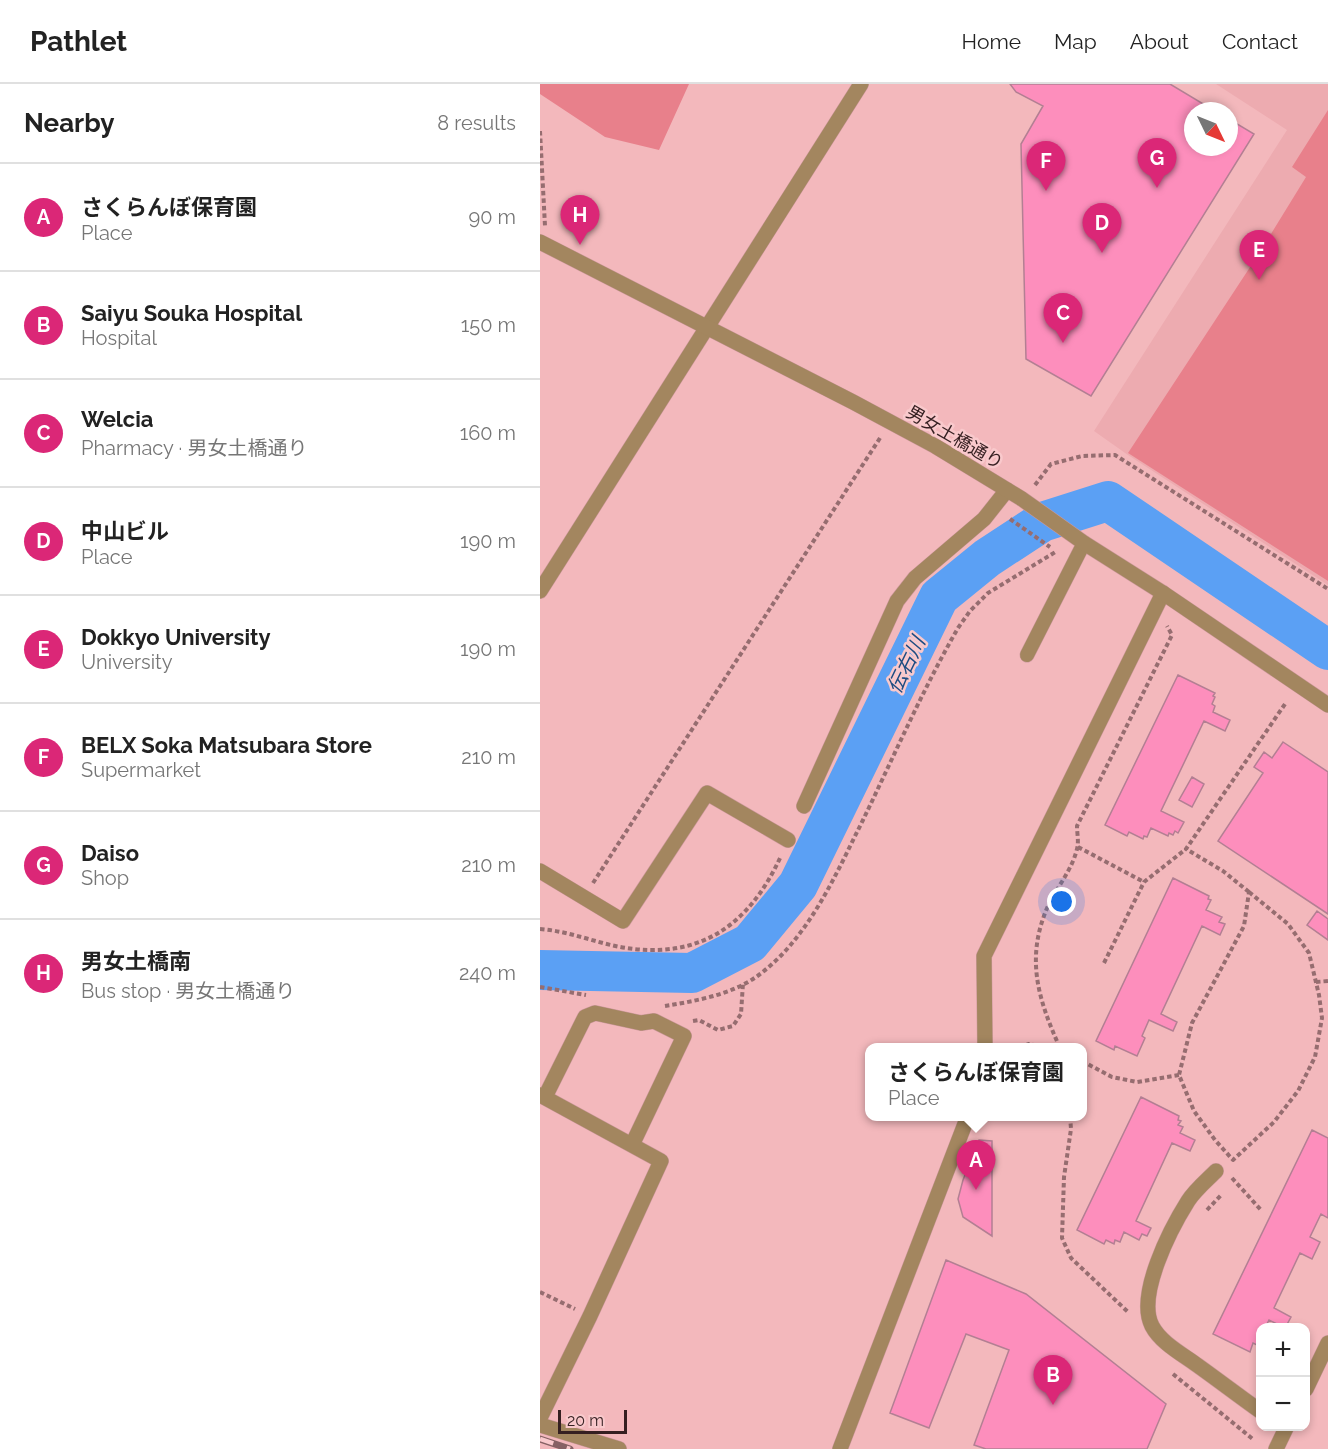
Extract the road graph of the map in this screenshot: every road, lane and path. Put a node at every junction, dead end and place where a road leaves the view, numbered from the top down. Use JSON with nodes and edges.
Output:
{"nodes":[{"id":1,"x":861,"y":84,"type":"edge"},
{"id":2,"x":540,"y":131,"type":"edge"},
{"id":3,"x":545,"y":226,"type":"dead end"},
{"id":4,"x":540,"y":242,"type":"edge"},
{"id":5,"x":706,"y":327,"type":"junction"},
{"id":6,"x":890,"y":422,"type":"junction"},
{"id":7,"x":1007,"y":490,"type":"junction"},
{"id":8,"x":1027,"y":494,"type":"junction"},
{"id":9,"x":1010,"y":519,"type":"dead end"},
{"id":10,"x":1084,"y":543,"type":"junction"},
{"id":11,"x":1050,"y":547,"type":"dead end"},
{"id":12,"x":1057,"y":551,"type":"dead end"},
{"id":13,"x":1328,"y":590,"type":"edge"},
{"id":14,"x":540,"y":591,"type":"edge"},
{"id":15,"x":1163,"y":593,"type":"junction"},
{"id":16,"x":1165,"y":624,"type":"dead end"},
{"id":17,"x":1027,"y":655,"type":"dead end"},
{"id":18,"x":1285,"y":704,"type":"dead end"},
{"id":19,"x":1328,"y":705,"type":"edge"},
{"id":20,"x":804,"y":806,"type":"dead end"},
{"id":21,"x":788,"y":840,"type":"joint"},
{"id":22,"x":1078,"y":847,"type":"junction"},
{"id":23,"x":1186,"y":849,"type":"junction"},
{"id":24,"x":540,"y":871,"type":"edge"},
{"id":25,"x":1144,"y":882,"type":"junction"},
{"id":26,"x":1249,"y":892,"type":"junction"},
{"id":27,"x":584,"y":897,"type":"junction"},
{"id":28,"x":540,"y":929,"type":"edge"},
{"id":29,"x":1104,"y":963,"type":"dead end"},
{"id":30,"x":1316,"y":981,"type":"junction"},
{"id":31,"x":1328,"y":981,"type":"edge"},
{"id":32,"x":743,"y":983,"type":"junction"},
{"id":33,"x":540,"y":987,"type":"edge"},
{"id":34,"x":587,"y":996,"type":"dead end"},
{"id":35,"x":662,"y":1006,"type":"dead end"},
{"id":36,"x":684,"y":1036,"type":"junction"},
{"id":37,"x":985,"y":1043,"type":"edge"},
{"id":38,"x":1058,"y":1043,"type":"edge"},
{"id":39,"x":1087,"y":1063,"type":"edge"},
{"id":40,"x":1179,"y":1075,"type":"junction"},
{"id":41,"x":542,"y":1096,"type":"edge"},
{"id":42,"x":966,"y":1121,"type":"edge"},
{"id":43,"x":1070,"y":1121,"type":"edge"},
{"id":44,"x":632,"y":1145,"type":"junction"},
{"id":45,"x":1233,"y":1160,"type":"junction"},
{"id":46,"x":1225,"y":1170,"type":"junction"},
{"id":47,"x":1235,"y":1181,"type":"junction"},
{"id":48,"x":1261,"y":1210,"type":"dead end"},
{"id":49,"x":1205,"y":1212,"type":"dead end"},
{"id":50,"x":540,"y":1292,"type":"edge"},
{"id":51,"x":1130,"y":1303,"type":"dead end"},
{"id":52,"x":1129,"y":1313,"type":"junction"},
{"id":53,"x":590,"y":1316,"type":"junction"},
{"id":54,"x":1131,"y":1322,"type":"dead end"},
{"id":55,"x":1328,"y":1343,"type":"edge"},
{"id":56,"x":1165,"y":1367,"type":"dead end"},
{"id":57,"x":1310,"y":1379,"type":"edge"},
{"id":58,"x":1256,"y":1409,"type":"edge"},
{"id":59,"x":540,"y":1418,"type":"edge"},
{"id":60,"x":540,"y":1425,"type":"edge"},
{"id":61,"x":1283,"y":1431,"type":"edge"},
{"id":62,"x":1254,"y":1440,"type":"dead end"},
{"id":63,"x":619,"y":1449,"type":"edge"},
{"id":64,"x":840,"y":1449,"type":"edge"},
{"id":65,"x":1276,"y":1449,"type":"edge"}],
"edges":[{"from":1,"to":5,"type":"street"},
{"from":2,"to":3,"type":"path"},
{"from":4,"to":5,"type":"street","name":"男女土橋通り"},
{"from":5,"to":6,"type":"street","name":"男女土橋通り"},
{"from":5,"to":14,"type":"street"},
{"from":6,"to":7,"type":"street","name":"男女土橋通り"},
{"from":6,"to":27,"type":"path"},
{"from":7,"to":8,"type":"street","name":"男女土橋通り"},
{"from":7,"to":20,"type":"street"},
{"from":8,"to":10,"type":"street","name":"男女土橋通り"},
{"from":8,"to":13,"type":"path"},
{"from":9,"to":11,"type":"path"},
{"from":10,"to":15,"type":"street","name":"男女土橋通り"},
{"from":10,"to":17,"type":"lane"},
{"from":12,"to":32,"type":"path"},
{"from":15,"to":19,"type":"street","name":"男女土橋通り"},
{"from":15,"to":37,"type":"street"},
{"from":16,"to":22,"type":"path"},
{"from":18,"to":23,"type":"path"},
{"from":21,"to":27,"type":"street"},
{"from":21,"to":28,"type":"path"},
{"from":22,"to":25,"type":"path"},
{"from":22,"to":38,"type":"path"},
{"from":23,"to":25,"type":"path"},
{"from":23,"to":26,"type":"path"},
{"from":24,"to":27,"type":"street"},
{"from":25,"to":29,"type":"path"},
{"from":26,"to":30,"type":"path"},
{"from":26,"to":40,"type":"path"},
{"from":30,"to":31,"type":"path"},
{"from":30,"to":45,"type":"path"},
{"from":32,"to":35,"type":"path"},
{"from":32,"to":36,"type":"path"},
{"from":33,"to":34,"type":"path"},
{"from":36,"to":41,"type":"street"},
{"from":36,"to":44,"type":"street"},
{"from":39,"to":40,"type":"path"},
{"from":40,"to":45,"type":"path"},
{"from":41,"to":44,"type":"street"},
{"from":42,"to":64,"type":"street"},
{"from":43,"to":52,"type":"path"},
{"from":44,"to":53,"type":"street"},
{"from":45,"to":46,"type":"path"},
{"from":46,"to":47,"type":"path"},
{"from":46,"to":58,"type":"street"},
{"from":47,"to":48,"type":"path"},
{"from":47,"to":49,"type":"path"},
{"from":50,"to":53,"type":"path"},
{"from":51,"to":52,"type":"path"},
{"from":52,"to":54,"type":"path"},
{"from":53,"to":59,"type":"street"},
{"from":55,"to":57,"type":"street"},
{"from":56,"to":62,"type":"path"},
{"from":60,"to":63,"type":"street"},
{"from":61,"to":65,"type":"street"}]}
